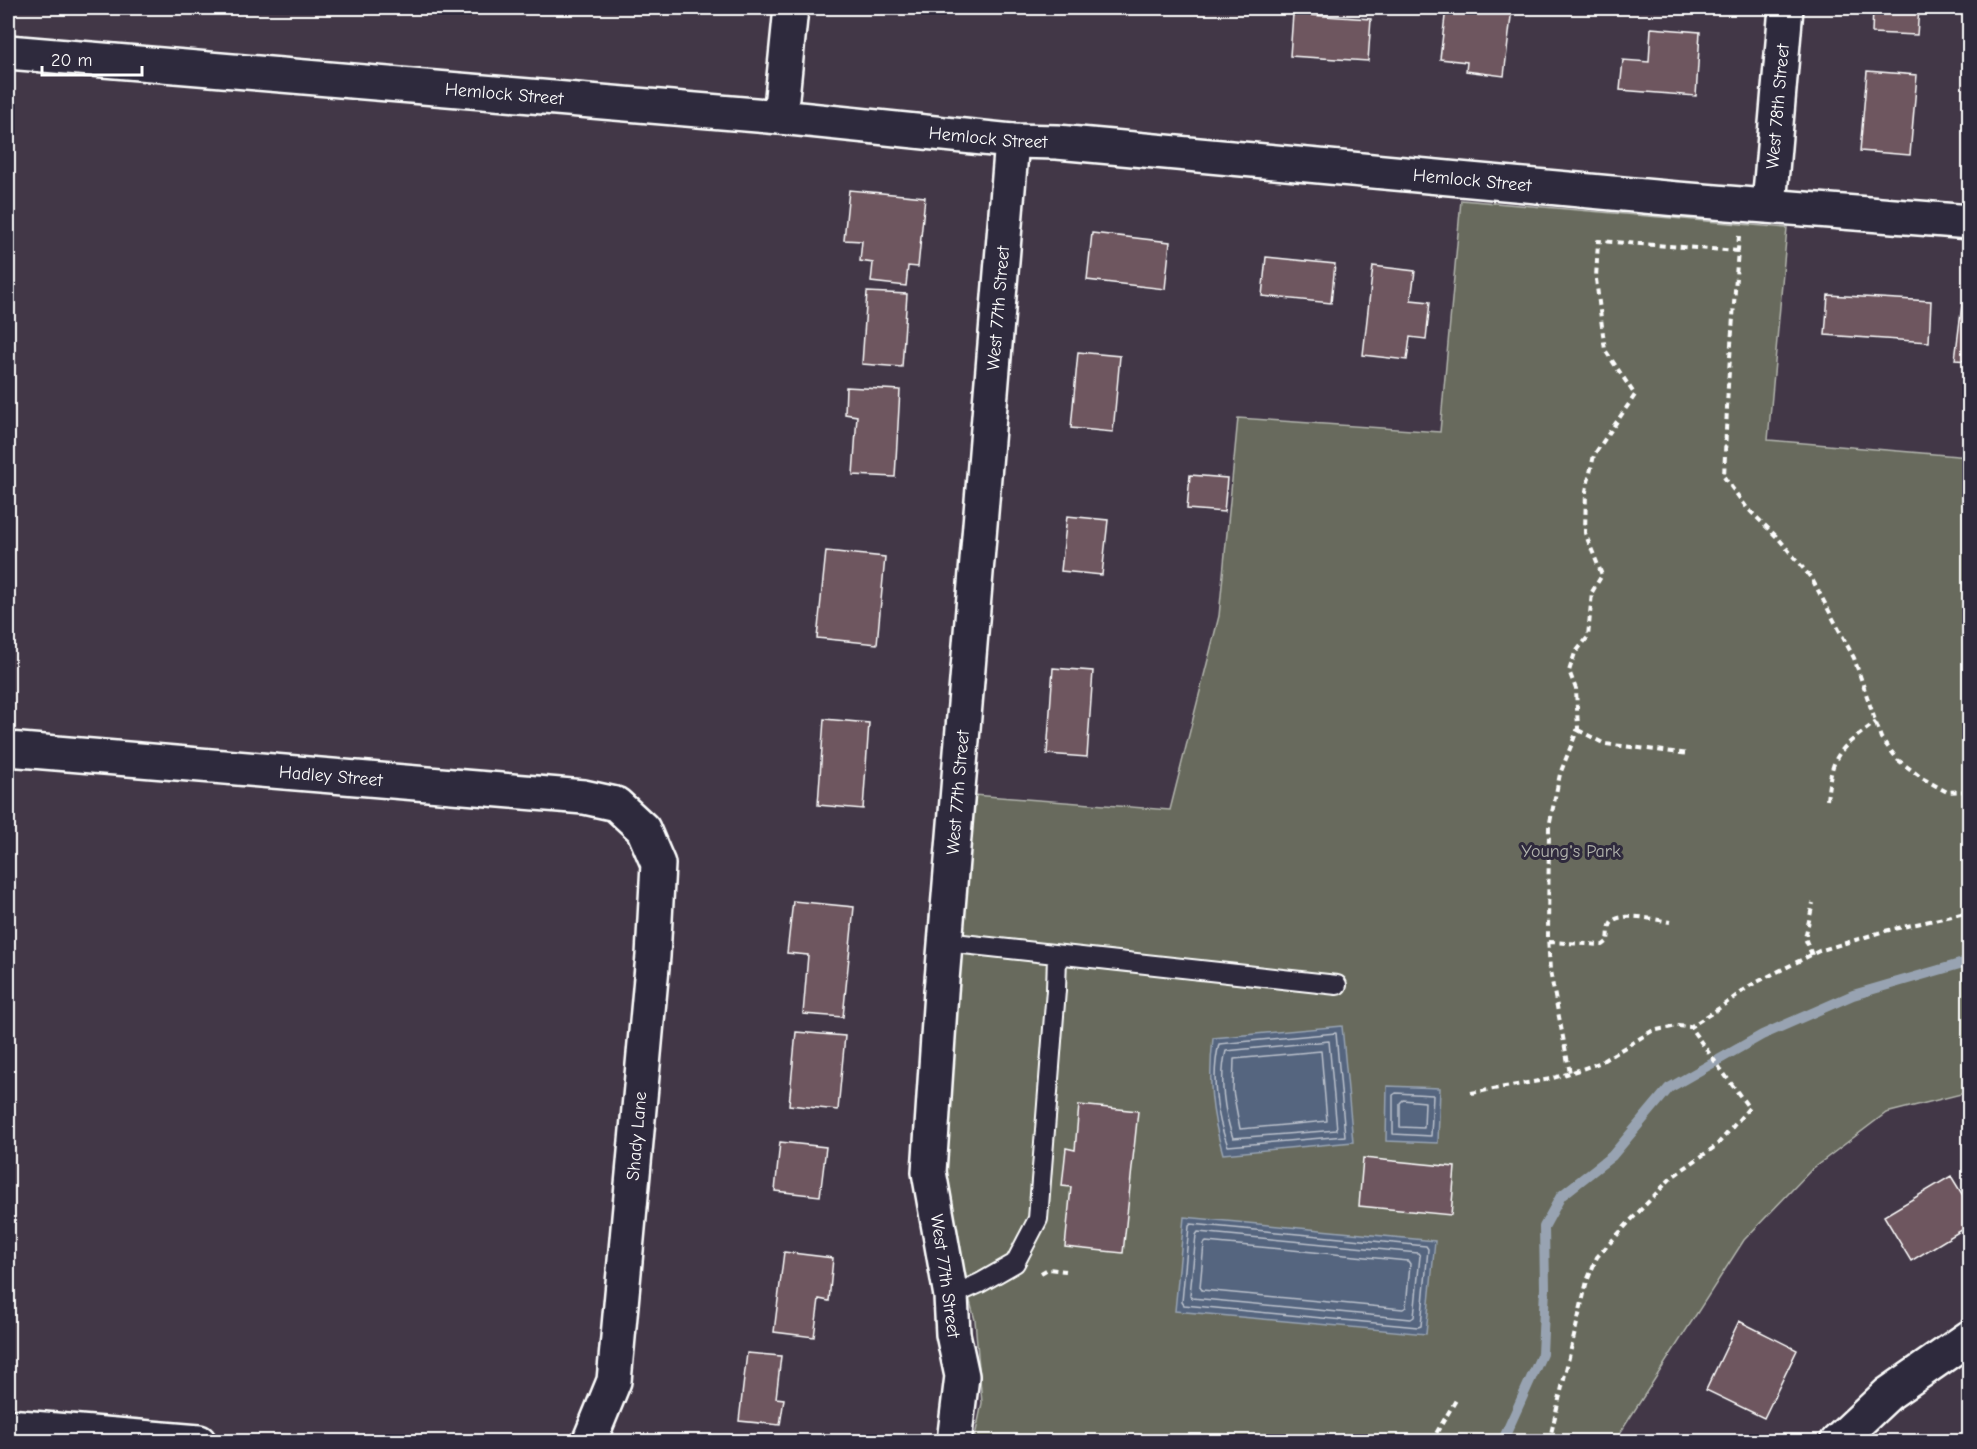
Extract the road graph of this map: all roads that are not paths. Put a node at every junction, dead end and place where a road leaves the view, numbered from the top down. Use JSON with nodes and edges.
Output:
{"nodes":[{"id":1,"x":791,"y":8,"type":"edge"},
{"id":2,"x":1786,"y":8,"type":"edge"},
{"id":3,"x":8,"y":52,"type":"edge"},
{"id":4,"x":780,"y":117,"type":"junction"},
{"id":5,"x":1012,"y":141,"type":"junction"},
{"id":6,"x":1769,"y":206,"type":"junction"},
{"id":7,"x":1970,"y":222,"type":"edge"},
{"id":8,"x":8,"y":749,"type":"edge"},
{"id":9,"x":643,"y":830,"type":"joint"},
{"id":10,"x":945,"y":942,"type":"junction"},
{"id":11,"x":1057,"y":956,"type":"junction"},
{"id":12,"x":1337,"y":986,"type":"dead end"},
{"id":13,"x":951,"y":1296,"type":"junction"},
{"id":14,"x":1970,"y":1338,"type":"edge"},
{"id":15,"x":8,"y":1426,"type":"edge"},
{"id":16,"x":199,"y":1442,"type":"edge"},
{"id":17,"x":589,"y":1442,"type":"edge"},
{"id":18,"x":954,"y":1442,"type":"edge"},
{"id":19,"x":1837,"y":1442,"type":"edge"}],
"edges":[{"from":1,"to":4,"type":"street"},
{"from":2,"to":6,"type":"street","name":"West 78th Street"},
{"from":3,"to":4,"type":"street","name":"Hemlock Street"},
{"from":4,"to":5,"type":"street","name":"Hemlock Street"},
{"from":5,"to":6,"type":"street","name":"Hemlock Street"},
{"from":5,"to":10,"type":"street","name":"West 77th Street"},
{"from":6,"to":7,"type":"street","name":"Hemlock Street"},
{"from":8,"to":9,"type":"street","name":"Hadley Street"},
{"from":9,"to":17,"type":"street","name":"Shady Lane"},
{"from":10,"to":11,"type":"lane"},
{"from":10,"to":13,"type":"street","name":"West 77th Street"},
{"from":11,"to":12,"type":"lane"},
{"from":11,"to":13,"type":"lane"},
{"from":13,"to":18,"type":"street","name":"West 77th Street"},
{"from":14,"to":19,"type":"street"},
{"from":15,"to":16,"type":"street"}]}
